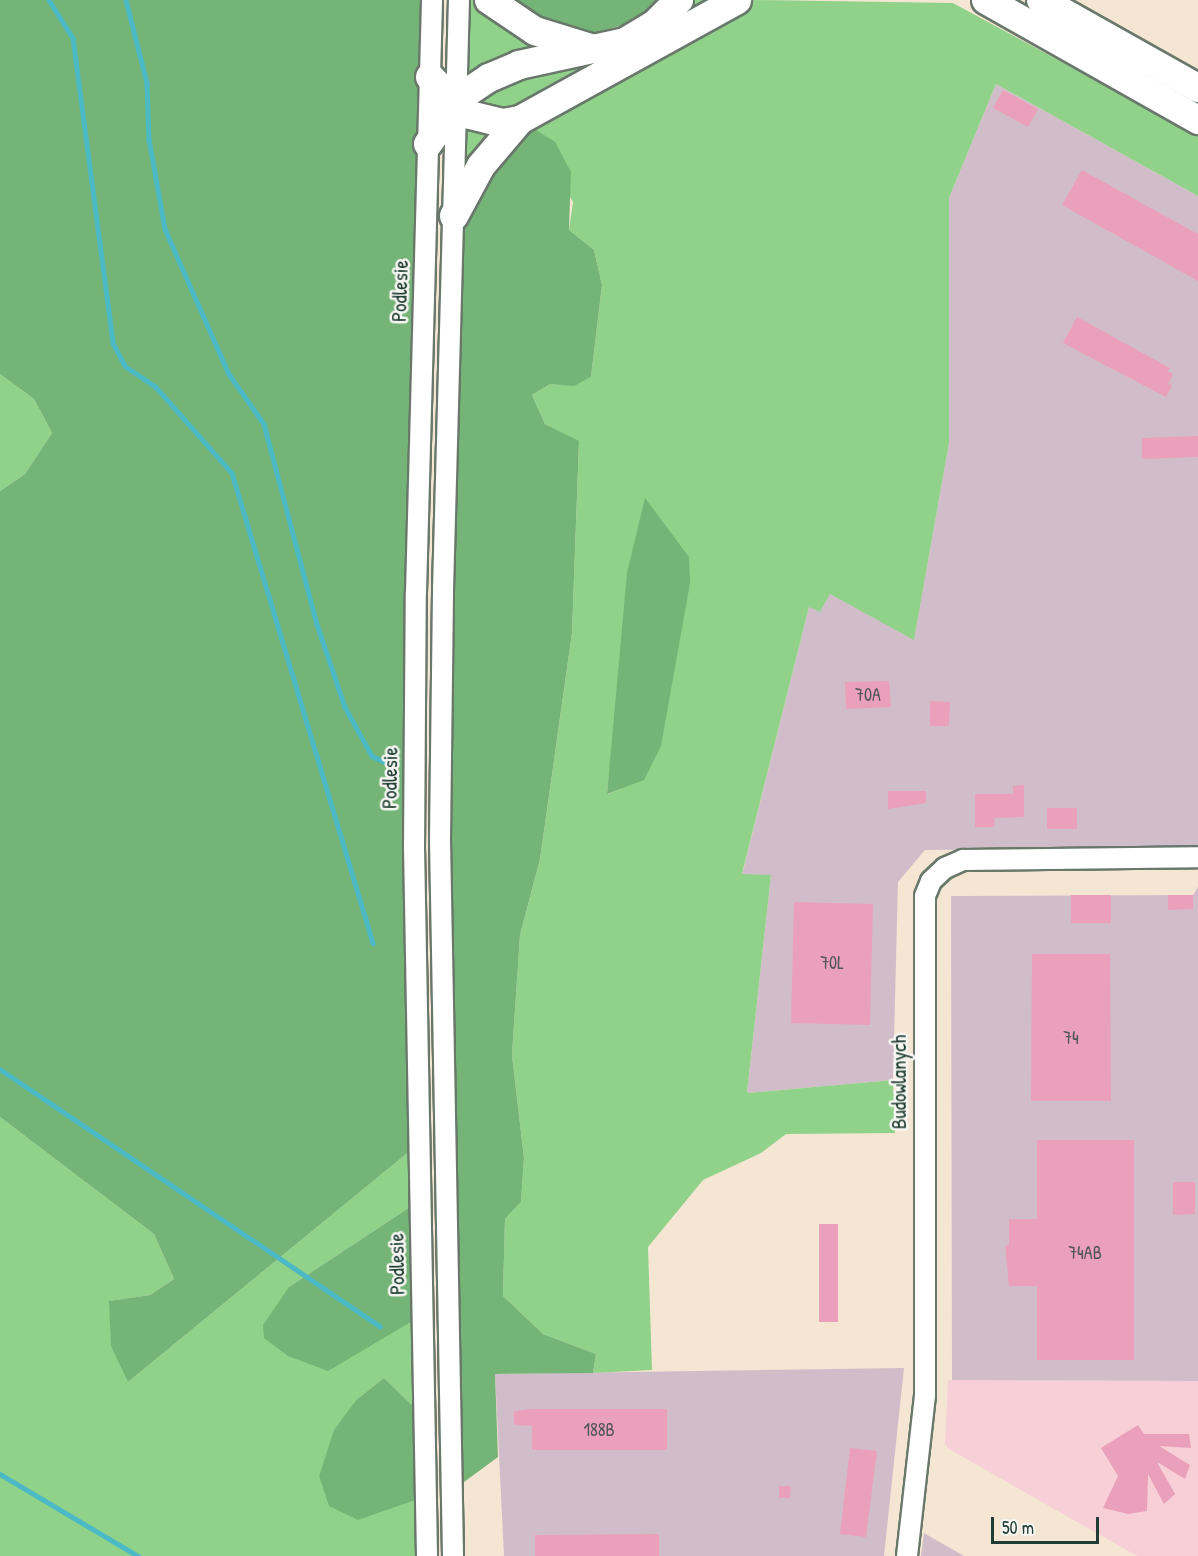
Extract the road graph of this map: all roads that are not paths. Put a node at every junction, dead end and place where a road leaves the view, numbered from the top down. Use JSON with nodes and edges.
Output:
{"nodes":[{"id":1,"x":432,"y":0,"type":"edge"},
{"id":2,"x":459,"y":0,"type":"edge"},
{"id":3,"x":489,"y":0,"type":"edge"},
{"id":4,"x":679,"y":0,"type":"edge"},
{"id":5,"x":737,"y":0,"type":"edge"},
{"id":6,"x":1041,"y":0,"type":"edge"},
{"id":7,"x":986,"y":2,"type":"edge"},
{"id":8,"x":596,"y":49,"type":"junction"},
{"id":9,"x":430,"y":77,"type":"junction"},
{"id":10,"x":1198,"y":88,"type":"edge"},
{"id":11,"x":457,"y":105,"type":"junction"},
{"id":12,"x":520,"y":120,"type":"junction"},
{"id":13,"x":1198,"y":120,"type":"edge"},
{"id":14,"x":428,"y":144,"type":"junction"},
{"id":15,"x":454,"y":216,"type":"junction"},
{"id":16,"x":1198,"y":857,"type":"edge"},
{"id":17,"x":427,"y":1556,"type":"edge"},
{"id":18,"x":453,"y":1556,"type":"edge"},
{"id":19,"x":907,"y":1556,"type":"edge"}],
"edges":[{"from":1,"to":9,"type":"street","name":"Podlesie"},
{"from":2,"to":11,"type":"street"},
{"from":3,"to":8,"type":"highway"},
{"from":4,"to":8,"type":"highway"},
{"from":5,"to":12,"type":"highway"},
{"from":6,"to":10,"type":"highway"},
{"from":7,"to":13,"type":"highway"},
{"from":8,"to":11,"type":"highway"},
{"from":9,"to":11,"type":"highway"},
{"from":9,"to":14,"type":"street","name":"Podlesie"},
{"from":11,"to":12,"type":"highway"},
{"from":11,"to":14,"type":"highway"},
{"from":11,"to":15,"type":"street"},
{"from":12,"to":15,"type":"highway"},
{"from":14,"to":17,"type":"street","name":"Podlesie"},
{"from":15,"to":18,"type":"street"},
{"from":16,"to":19,"type":"street","name":"Budowlanych"}]}
